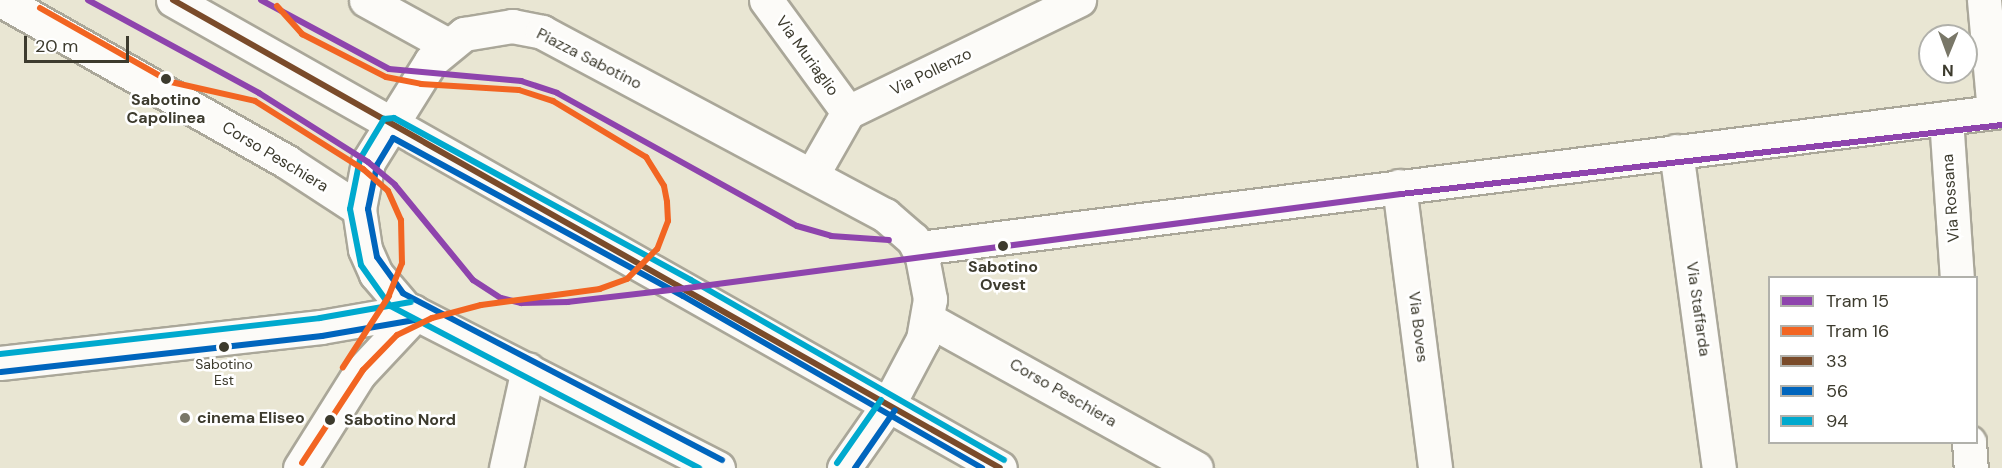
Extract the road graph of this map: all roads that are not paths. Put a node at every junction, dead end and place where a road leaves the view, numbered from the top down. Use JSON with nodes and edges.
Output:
{"nodes":[{"id":1,"x":1,"y":0,"type":"edge"},
{"id":2,"x":173,"y":0,"type":"edge"},
{"id":3,"x":366,"y":0,"type":"edge"},
{"id":4,"x":766,"y":0,"type":"edge"},
{"id":5,"x":1079,"y":0,"type":"edge"},
{"id":6,"x":1984,"y":0,"type":"edge"},
{"id":7,"x":448,"y":45,"type":"junction"},
{"id":8,"x":848,"y":112,"type":"junction"},
{"id":9,"x":1998,"y":112,"type":"edge"},
{"id":10,"x":1946,"y":118,"type":"junction"},
{"id":11,"x":390,"y":126,"type":"junction"},
{"id":12,"x":1676,"y":151,"type":"junction"},
{"id":13,"x":812,"y":175,"type":"junction"},
{"id":14,"x":1399,"y":186,"type":"junction"},
{"id":15,"x":359,"y":209,"type":"junction"},
{"id":16,"x":920,"y":248,"type":"junction"},
{"id":17,"x":1957,"y":276,"type":"edge"},
{"id":18,"x":414,"y":312,"type":"junction"},
{"id":19,"x":929,"y":320,"type":"junction"},
{"id":20,"x":0,"y":363,"type":"edge"},
{"id":21,"x":528,"y":369,"type":"junction"},
{"id":22,"x":888,"y":405,"type":"junction"},
{"id":23,"x":1969,"y":444,"type":"edge"},
{"id":24,"x":300,"y":468,"type":"edge"},
{"id":25,"x":506,"y":468,"type":"edge"},
{"id":26,"x":718,"y":468,"type":"edge"},
{"id":27,"x":846,"y":468,"type":"edge"},
{"id":28,"x":1000,"y":468,"type":"edge"},
{"id":29,"x":1196,"y":468,"type":"edge"},
{"id":30,"x":1435,"y":468,"type":"edge"},
{"id":31,"x":1719,"y":468,"type":"edge"},
{"id":32,"x":1971,"y":468,"type":"edge"}],
"edges":[{"from":1,"to":15,"type":"street","name":"Corso Peschiera"},
{"from":2,"to":11,"type":"street"},
{"from":3,"to":7,"type":"street"},
{"from":4,"to":8,"type":"street","name":"Via Muriaglio"},
{"from":5,"to":8,"type":"street","name":"Via Pollenzo"},
{"from":6,"to":9,"type":"street"},
{"from":7,"to":11,"type":"street","name":"Piazza Sabotino"},
{"from":7,"to":13,"type":"street","name":"Piazza Sabotino"},
{"from":8,"to":13,"type":"street"},
{"from":9,"to":10,"type":"street"},
{"from":10,"to":12,"type":"street"},
{"from":10,"to":17,"type":"street","name":"Via Rossana"},
{"from":11,"to":15,"type":"street","name":"Piazza Sabotino"},
{"from":11,"to":22,"type":"street"},
{"from":12,"to":14,"type":"street"},
{"from":12,"to":31,"type":"street","name":"Via Staffarda"},
{"from":13,"to":16,"type":"street","name":"Piazza Sabotino"},
{"from":14,"to":16,"type":"street"},
{"from":14,"to":30,"type":"street","name":"Via Boves"},
{"from":15,"to":18,"type":"street","name":"Piazza Sabotino"},
{"from":16,"to":19,"type":"street"},
{"from":18,"to":20,"type":"street"},
{"from":18,"to":21,"type":"street","name":"Piazza Sabotino"},
{"from":18,"to":24,"type":"street"},
{"from":19,"to":22,"type":"street"},
{"from":19,"to":29,"type":"street","name":"Corso Peschiera"},
{"from":21,"to":25,"type":"street"},
{"from":21,"to":26,"type":"street","name":"Piazza Sabotino"},
{"from":22,"to":27,"type":"street"},
{"from":22,"to":28,"type":"street"},
{"from":23,"to":32,"type":"street"}]}
